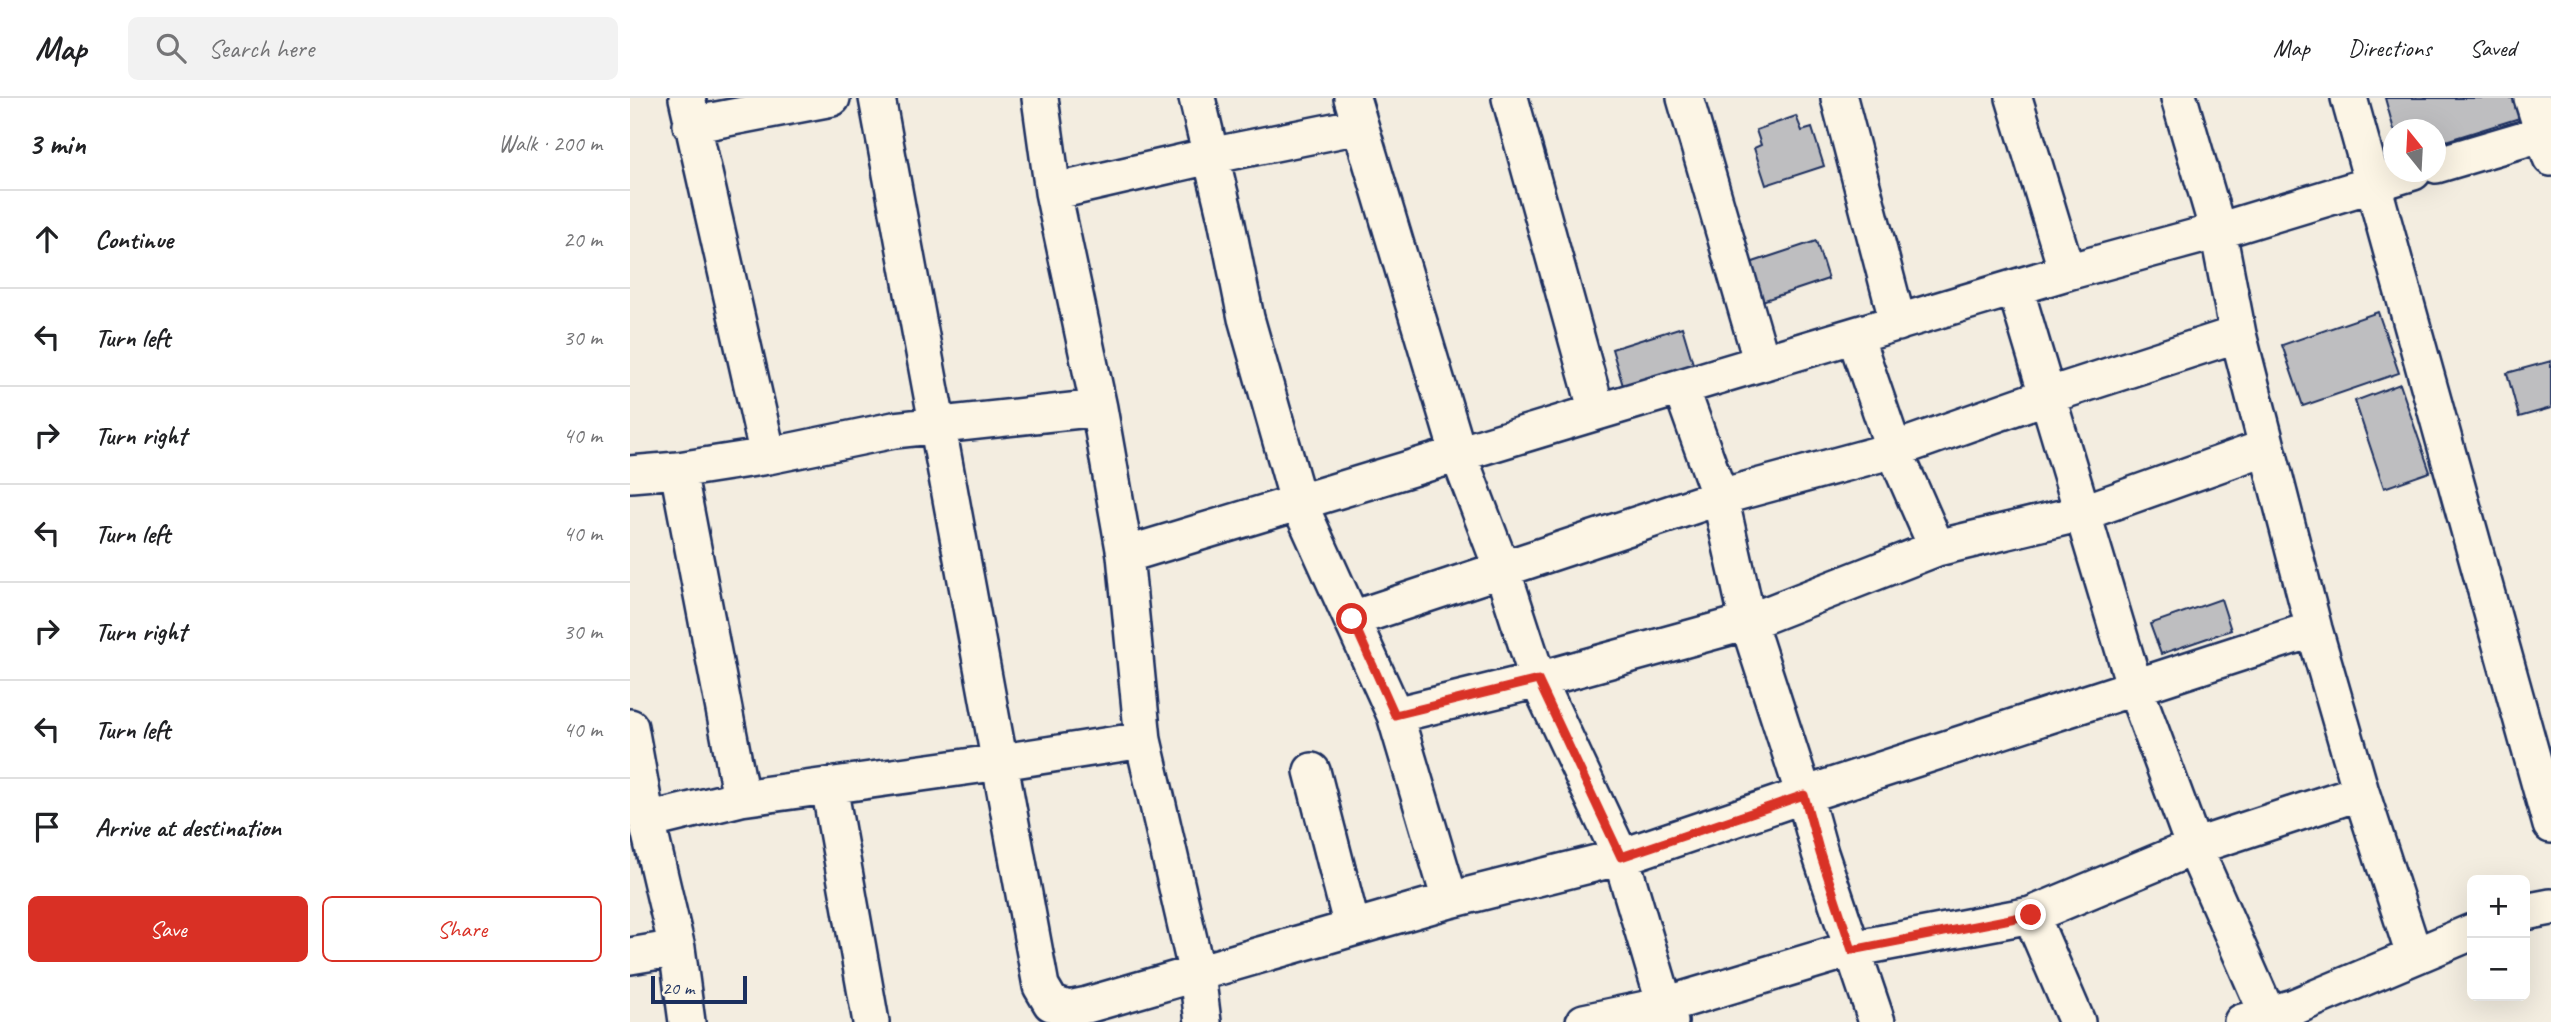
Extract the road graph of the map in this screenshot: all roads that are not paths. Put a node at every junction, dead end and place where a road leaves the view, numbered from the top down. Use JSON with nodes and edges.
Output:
{"nodes":[{"id":1,"x":832,"y":98,"type":"edge"},
{"id":2,"x":877,"y":98,"type":"edge"},
{"id":3,"x":1040,"y":98,"type":"edge"},
{"id":4,"x":1197,"y":98,"type":"edge"},
{"id":5,"x":1510,"y":98,"type":"edge"},
{"id":6,"x":1685,"y":98,"type":"edge"},
{"id":7,"x":1839,"y":98,"type":"edge"},
{"id":8,"x":2014,"y":98,"type":"edge"},
{"id":9,"x":2179,"y":98,"type":"edge"},
{"id":10,"x":2349,"y":98,"type":"edge"},
{"id":11,"x":2532,"y":98,"type":"edge"},
{"id":12,"x":689,"y":112,"type":"edge"},
{"id":13,"x":1356,"y":112,"type":"edge"},
{"id":14,"x":2549,"y":141,"type":"edge"},
{"id":15,"x":1210,"y":156,"type":"junction"},
{"id":16,"x":2446,"y":163,"type":"edge"},
{"id":17,"x":2383,"y":180,"type":"edge"},
{"id":18,"x":2372,"y":183,"type":"junction"},
{"id":19,"x":1053,"y":192,"type":"junction"},
{"id":20,"x":2218,"y":231,"type":"junction"},
{"id":21,"x":2067,"y":272,"type":"junction"},
{"id":22,"x":2015,"y":288,"type":"junction"},
{"id":23,"x":1898,"y":323,"type":"junction"},
{"id":24,"x":2238,"y":334,"type":"junction"},
{"id":25,"x":1855,"y":336,"type":"junction"},
{"id":26,"x":1762,"y":363,"type":"junction"},
{"id":27,"x":1681,"y":388,"type":"junction"},
{"id":28,"x":2047,"y":396,"type":"junction"},
{"id":29,"x":1099,"y":408,"type":"junction"},
{"id":30,"x":1597,"y":412,"type":"junction"},
{"id":31,"x":937,"y":426,"type":"junction"},
{"id":32,"x":2267,"y":447,"type":"junction"},
{"id":33,"x":1894,"y":450,"type":"junction"},
{"id":34,"x":768,"y":456,"type":"junction"},
{"id":35,"x":1460,"y":456,"type":"junction"},
{"id":36,"x":678,"y":470,"type":"junction"},
{"id":37,"x":630,"y":474,"type":"edge"},
{"id":38,"x":1720,"y":497,"type":"junction"},
{"id":39,"x":1298,"y":501,"type":"junction"},
{"id":40,"x":2082,"y":513,"type":"junction"},
{"id":41,"x":1937,"y":548,"type":"junction"},
{"id":42,"x":1125,"y":555,"type":"junction"},
{"id":43,"x":1502,"y":569,"type":"junction"},
{"id":44,"x":1352,"y":619,"type":"junction"},
{"id":45,"x":1748,"y":622,"type":"junction"},
{"id":46,"x":2314,"y":629,"type":"junction"},
{"id":47,"x":1538,"y":680,"type":"junction"},
{"id":48,"x":2135,"y":688,"type":"junction"},
{"id":49,"x":1395,"y":715,"type":"junction"},
{"id":50,"x":630,"y":727,"type":"edge"},
{"id":51,"x":1143,"y":740,"type":"junction"},
{"id":52,"x":1001,"y":762,"type":"junction"},
{"id":53,"x":1312,"y":771,"type":"dead end"},
{"id":54,"x":828,"y":786,"type":"junction"},
{"id":55,"x":2361,"y":792,"type":"junction"},
{"id":56,"x":1804,"y":795,"type":"junction"},
{"id":57,"x":741,"y":798,"type":"junction"},
{"id":58,"x":647,"y":821,"type":"junction"},
{"id":59,"x":2551,"y":825,"type":"edge"},
{"id":60,"x":2194,"y":847,"type":"junction"},
{"id":61,"x":1621,"y":857,"type":"junction"},
{"id":62,"x":1450,"y":900,"type":"junction"},
{"id":63,"x":2551,"y":907,"type":"edge"},
{"id":64,"x":2530,"y":911,"type":"edge"},
{"id":65,"x":2031,"y":915,"type":"junction"},
{"id":66,"x":1352,"y":928,"type":"junction"},
{"id":67,"x":2467,"y":934,"type":"edge"},
{"id":68,"x":677,"y":948,"type":"junction"},
{"id":69,"x":1852,"y":950,"type":"junction"},
{"id":70,"x":2414,"y":955,"type":"junction"},
{"id":71,"x":630,"y":956,"type":"edge"},
{"id":72,"x":1197,"y":974,"type":"junction"},
{"id":73,"x":1667,"y":1014,"type":"edge"},
{"id":74,"x":2260,"y":1020,"type":"edge"},
{"id":75,"x":687,"y":1022,"type":"edge"},
{"id":76,"x":871,"y":1022,"type":"edge"},
{"id":77,"x":1203,"y":1022,"type":"edge"},
{"id":78,"x":1584,"y":1022,"type":"edge"},
{"id":79,"x":1877,"y":1022,"type":"edge"},
{"id":80,"x":2077,"y":1022,"type":"edge"}],
"edges":[{"from":1,"to":12,"type":"street"},
{"from":2,"to":31,"type":"street"},
{"from":3,"to":19,"type":"street"},
{"from":4,"to":15,"type":"street"},
{"from":5,"to":30,"type":"street"},
{"from":6,"to":26,"type":"street"},
{"from":7,"to":23,"type":"street"},
{"from":8,"to":21,"type":"street"},
{"from":9,"to":20,"type":"street"},
{"from":10,"to":18,"type":"street"},
{"from":11,"to":14,"type":"street"},
{"from":12,"to":34,"type":"street"},
{"from":13,"to":15,"type":"street"},
{"from":13,"to":35,"type":"street"},
{"from":14,"to":16,"type":"street"},
{"from":15,"to":19,"type":"street"},
{"from":15,"to":39,"type":"street"},
{"from":17,"to":18,"type":"street"},
{"from":18,"to":20,"type":"street"},
{"from":18,"to":59,"type":"street"},
{"from":19,"to":29,"type":"street"},
{"from":20,"to":21,"type":"street"},
{"from":20,"to":24,"type":"street"},
{"from":21,"to":22,"type":"street"},
{"from":22,"to":23,"type":"street"},
{"from":22,"to":28,"type":"street"},
{"from":23,"to":25,"type":"street"},
{"from":24,"to":28,"type":"street"},
{"from":24,"to":32,"type":"street"},
{"from":25,"to":26,"type":"street"},
{"from":25,"to":33,"type":"street"},
{"from":26,"to":27,"type":"street"},
{"from":27,"to":30,"type":"street"},
{"from":27,"to":38,"type":"street"},
{"from":28,"to":33,"type":"street"},
{"from":28,"to":40,"type":"street"},
{"from":29,"to":31,"type":"street"},
{"from":29,"to":42,"type":"street"},
{"from":30,"to":35,"type":"street"},
{"from":31,"to":34,"type":"street"},
{"from":31,"to":52,"type":"street"},
{"from":32,"to":40,"type":"street"},
{"from":32,"to":46,"type":"street"},
{"from":33,"to":38,"type":"street"},
{"from":33,"to":41,"type":"street"},
{"from":34,"to":36,"type":"street"},
{"from":35,"to":39,"type":"street"},
{"from":35,"to":43,"type":"street"},
{"from":36,"to":37,"type":"street"},
{"from":36,"to":57,"type":"street"},
{"from":38,"to":43,"type":"street"},
{"from":38,"to":45,"type":"street"},
{"from":39,"to":42,"type":"street"},
{"from":39,"to":44,"type":"street"},
{"from":40,"to":41,"type":"street"},
{"from":40,"to":48,"type":"street"},
{"from":41,"to":45,"type":"street"},
{"from":42,"to":51,"type":"street"},
{"from":43,"to":44,"type":"street"},
{"from":43,"to":47,"type":"street"},
{"from":44,"to":49,"type":"street"},
{"from":45,"to":47,"type":"street"},
{"from":45,"to":56,"type":"street"},
{"from":46,"to":48,"type":"street"},
{"from":46,"to":55,"type":"street"},
{"from":47,"to":49,"type":"street"},
{"from":47,"to":61,"type":"street"},
{"from":48,"to":56,"type":"street"},
{"from":48,"to":60,"type":"street"},
{"from":49,"to":62,"type":"street"},
{"from":50,"to":58,"type":"street"},
{"from":51,"to":52,"type":"street"},
{"from":51,"to":72,"type":"street"},
{"from":52,"to":54,"type":"street"},
{"from":52,"to":72,"type":"street"},
{"from":53,"to":66,"type":"street"},
{"from":54,"to":57,"type":"street"},
{"from":54,"to":76,"type":"street"},
{"from":55,"to":60,"type":"street"},
{"from":55,"to":70,"type":"street"},
{"from":56,"to":61,"type":"street"},
{"from":56,"to":69,"type":"street"},
{"from":57,"to":58,"type":"street"},
{"from":58,"to":68,"type":"street"},
{"from":60,"to":65,"type":"street"},
{"from":60,"to":74,"type":"street"},
{"from":61,"to":62,"type":"street"},
{"from":61,"to":73,"type":"street"},
{"from":62,"to":66,"type":"street"},
{"from":63,"to":64,"type":"street"},
{"from":65,"to":69,"type":"street"},
{"from":65,"to":80,"type":"street"},
{"from":66,"to":72,"type":"street"},
{"from":67,"to":70,"type":"street"},
{"from":68,"to":71,"type":"street"},
{"from":68,"to":75,"type":"street"},
{"from":69,"to":73,"type":"street"},
{"from":69,"to":79,"type":"street"},
{"from":70,"to":74,"type":"street"},
{"from":72,"to":77,"type":"street"},
{"from":73,"to":78,"type":"street"}]}
